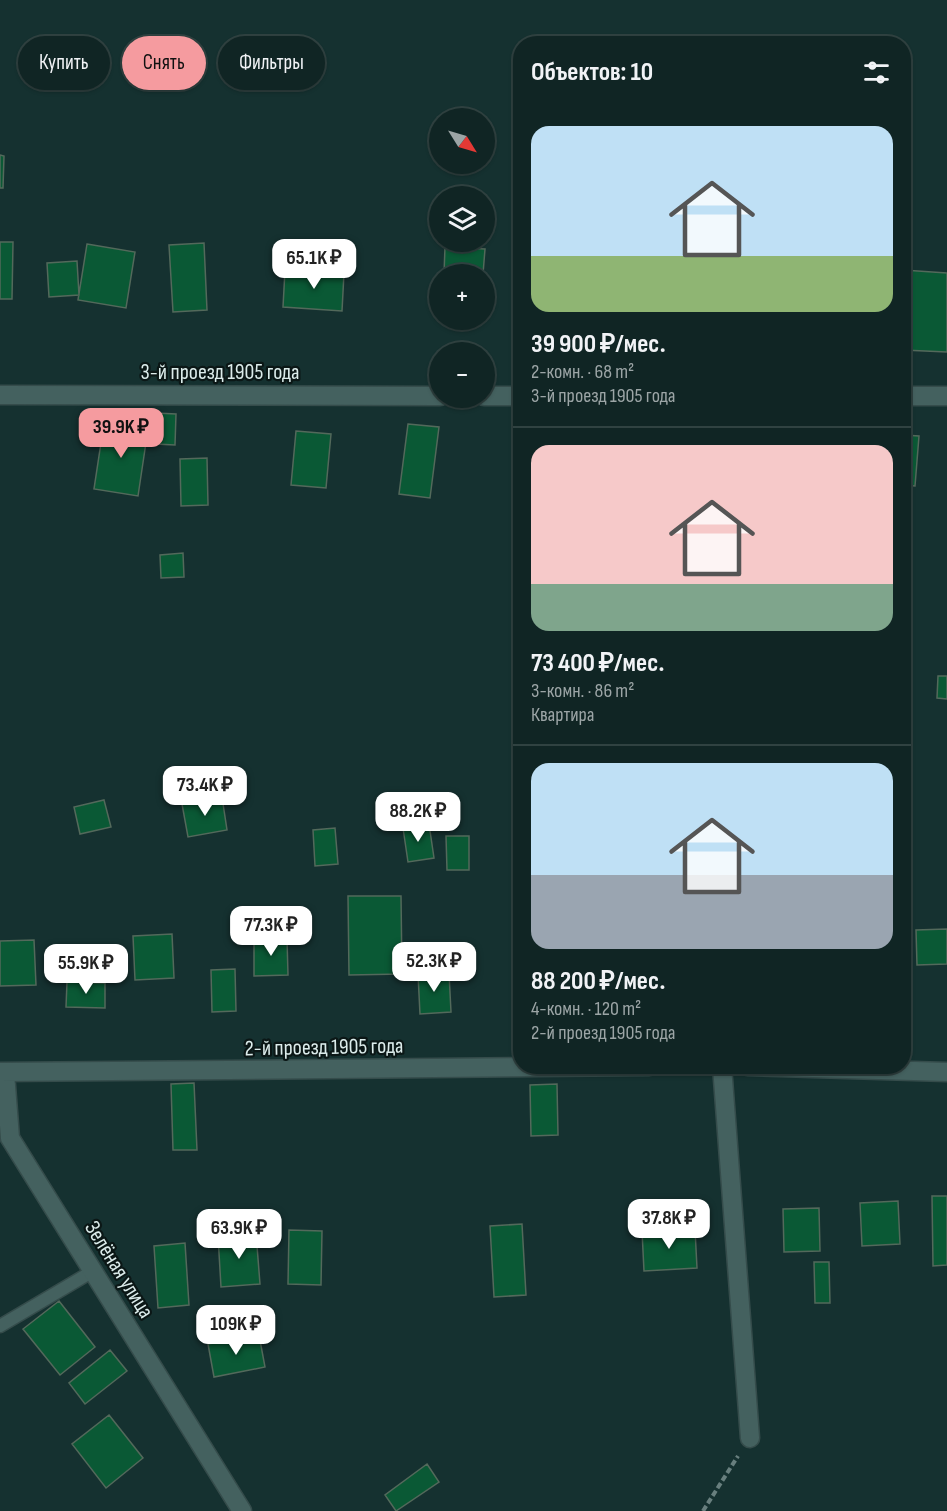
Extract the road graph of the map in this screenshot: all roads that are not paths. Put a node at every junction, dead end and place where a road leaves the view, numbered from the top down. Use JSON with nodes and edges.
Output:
{"nodes":[{"id":1,"x":0,"y":395,"type":"edge"},
{"id":2,"x":429,"y":396,"type":"edge"},
{"id":3,"x":495,"y":396,"type":"edge"},
{"id":4,"x":513,"y":396,"type":"edge"},
{"id":5,"x":911,"y":396,"type":"edge"},
{"id":6,"x":947,"y":396,"type":"edge"},
{"id":7,"x":513,"y":1067,"type":"edge"},
{"id":8,"x":911,"y":1071,"type":"edge"},
{"id":9,"x":3,"y":1072,"type":"edge"},
{"id":10,"x":947,"y":1072,"type":"edge"},
{"id":11,"x":723,"y":1074,"type":"edge"},
{"id":12,"x":93,"y":1271,"type":"junction"},
{"id":13,"x":0,"y":1326,"type":"edge"},
{"id":14,"x":750,"y":1437,"type":"road end"},
{"id":15,"x":242,"y":1511,"type":"edge"}],
"edges":[{"from":1,"to":2,"type":"street","name":"3-й проезд 1905 года"},
{"from":3,"to":4,"type":"street"},
{"from":5,"to":6,"type":"street"},
{"from":7,"to":9,"type":"street","name":"2-й проезд 1905 года"},
{"from":8,"to":10,"type":"street"},
{"from":9,"to":12,"type":"street","name":"Зелёная улица"},
{"from":11,"to":14,"type":"street"},
{"from":12,"to":13,"type":"lane"},
{"from":12,"to":15,"type":"street","name":"Зелёная улица"}]}
